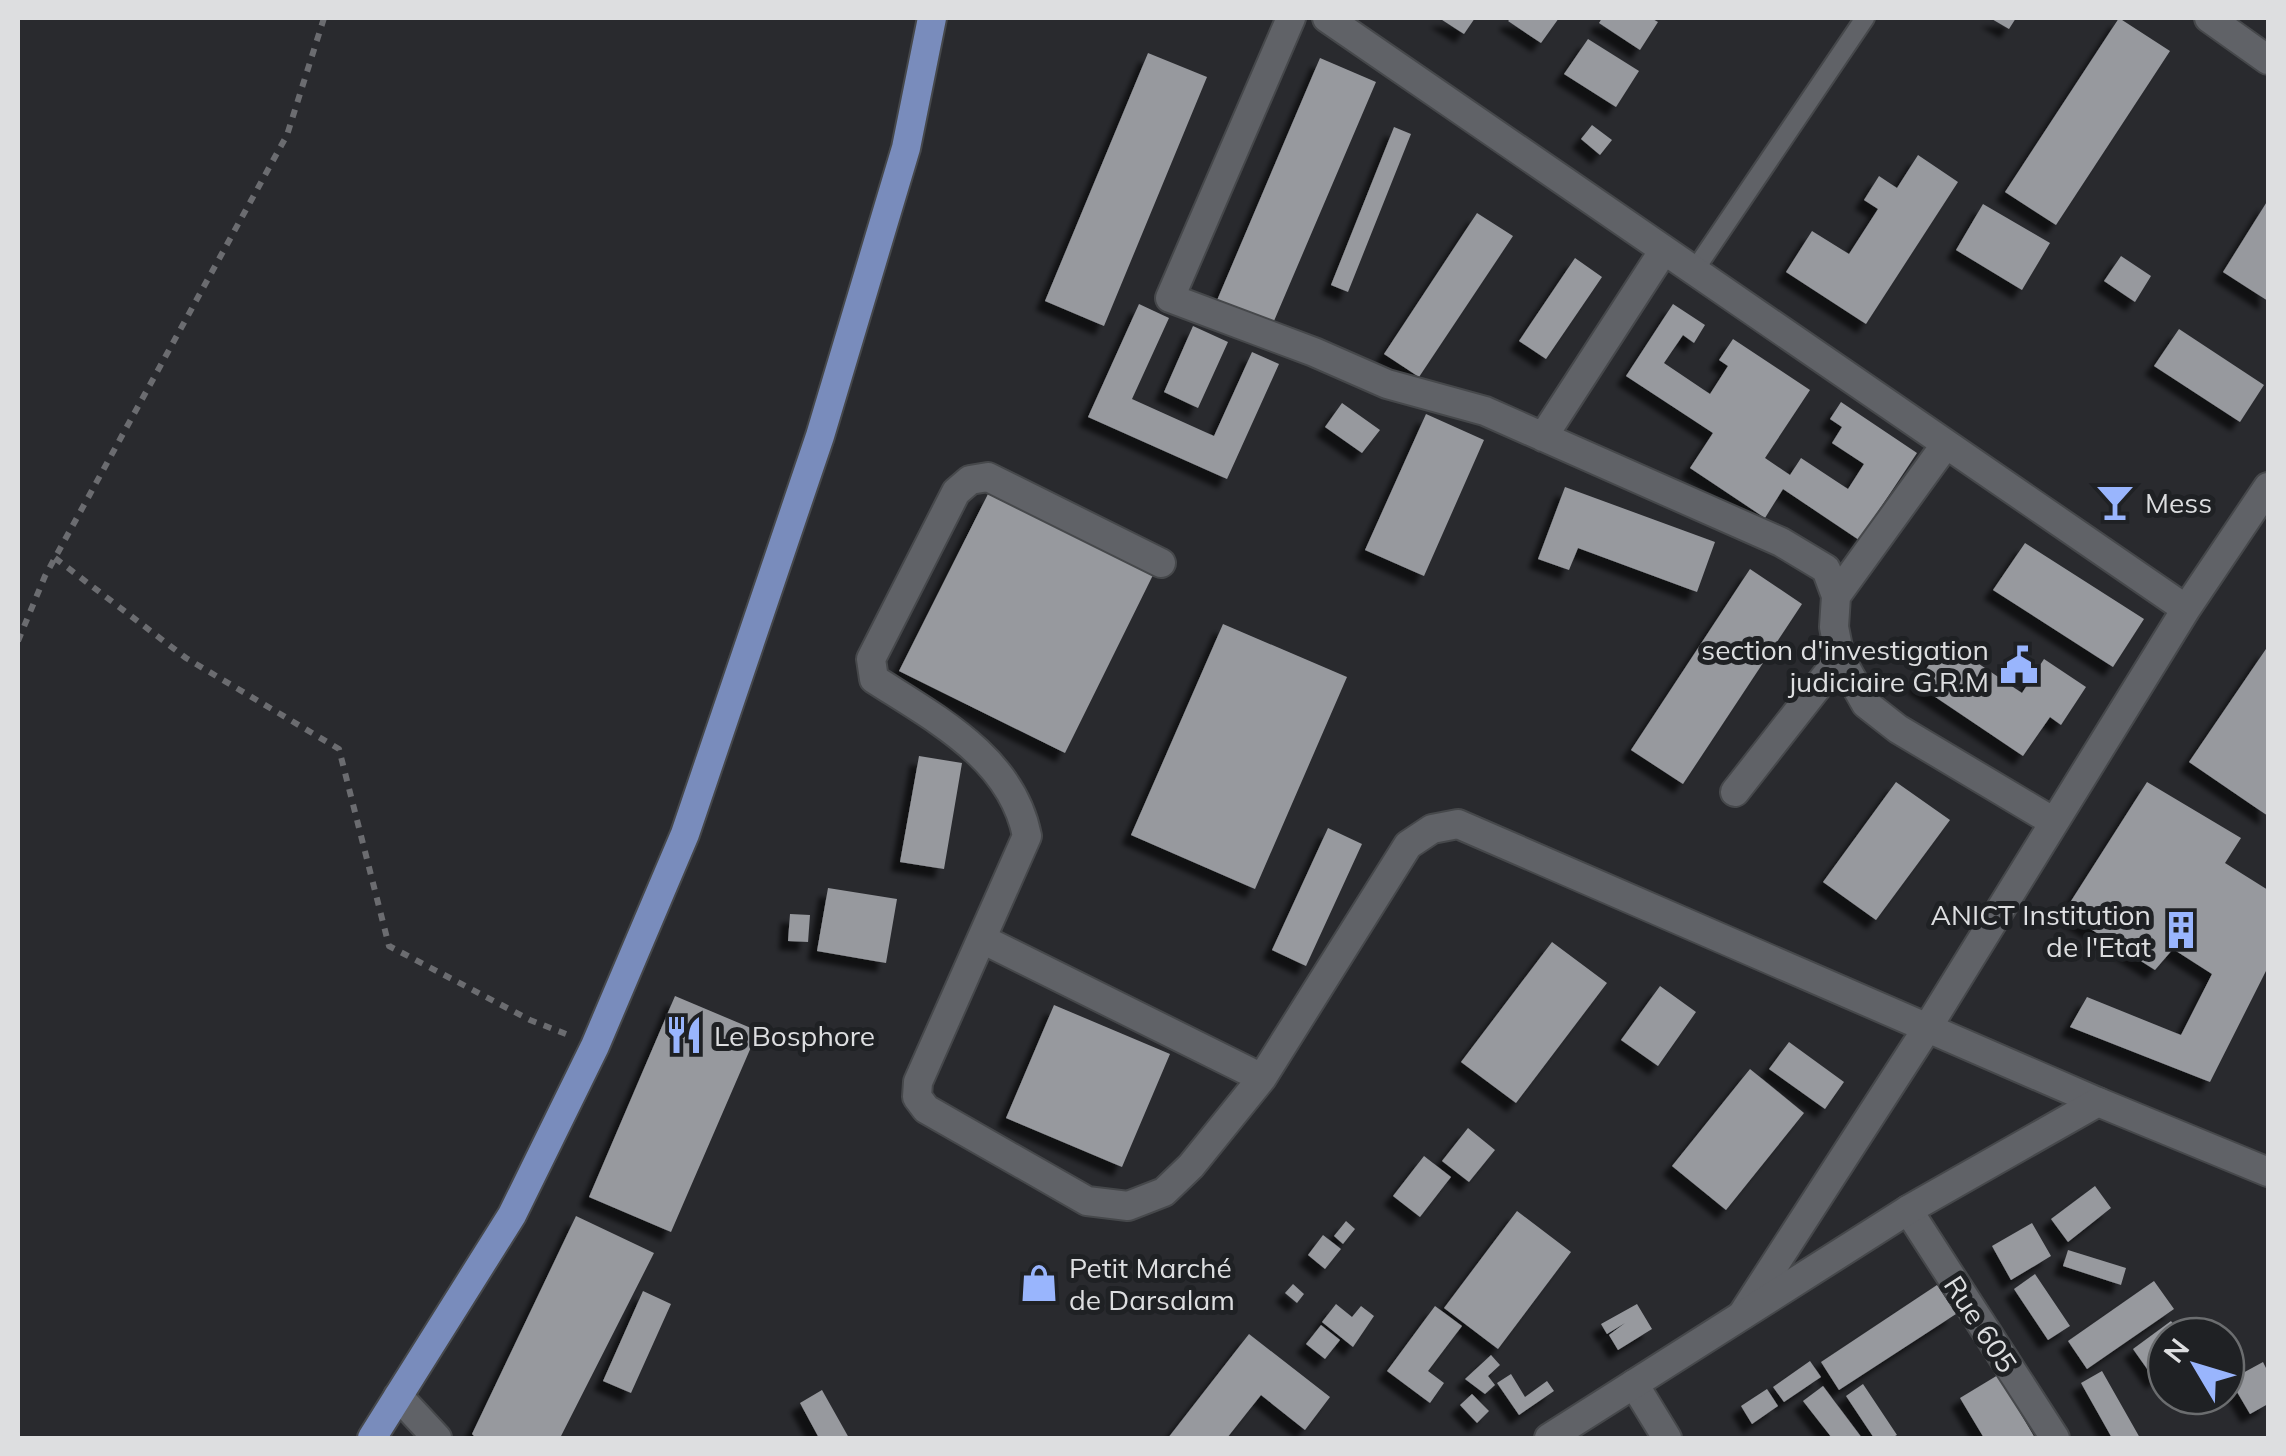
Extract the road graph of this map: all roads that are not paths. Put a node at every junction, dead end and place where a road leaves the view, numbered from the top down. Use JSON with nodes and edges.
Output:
{"nodes":[{"id":1,"x":932,"y":18,"type":"edge"},
{"id":2,"x":1291,"y":18,"type":"edge"},
{"id":3,"x":1327,"y":18,"type":"edge"},
{"id":4,"x":1865,"y":18,"type":"edge"},
{"id":5,"x":2209,"y":18,"type":"edge"},
{"id":6,"x":2268,"y":60,"type":"edge"},
{"id":7,"x":1664,"y":250,"type":"junction"},
{"id":8,"x":1694,"y":271,"type":"junction"},
{"id":9,"x":1543,"y":437,"type":"junction"},
{"id":10,"x":1946,"y":444,"type":"junction"},
{"id":11,"x":2268,"y":486,"type":"edge"},
{"id":12,"x":1161,"y":563,"type":"dead end"},
{"id":13,"x":1836,"y":596,"type":"junction"},
{"id":14,"x":2186,"y":609,"type":"junction"},
{"id":15,"x":1840,"y":658,"type":"junction"},
{"id":16,"x":1734,"y":792,"type":"dead end"},
{"id":17,"x":2054,"y":822,"type":"junction"},
{"id":18,"x":982,"y":938,"type":"junction"},
{"id":19,"x":1926,"y":1030,"type":"junction"},
{"id":20,"x":1262,"y":1078,"type":"junction"},
{"id":21,"x":2098,"y":1102,"type":"junction"},
{"id":22,"x":2268,"y":1172,"type":"edge"},
{"id":23,"x":1908,"y":1210,"type":"junction"},
{"id":24,"x":1742,"y":1315,"type":"junction"},
{"id":25,"x":1634,"y":1384,"type":"junction"},
{"id":26,"x":398,"y":1396,"type":"junction"},
{"id":27,"x":372,"y":1438,"type":"edge"},
{"id":28,"x":437,"y":1438,"type":"edge"},
{"id":29,"x":1549,"y":1438,"type":"edge"},
{"id":30,"x":1667,"y":1438,"type":"edge"},
{"id":31,"x":2055,"y":1438,"type":"edge"}],
"edges":[{"from":1,"to":26,"type":"highway"},
{"from":2,"to":9,"type":"street"},
{"from":3,"to":7,"type":"street"},
{"from":4,"to":8,"type":"lane"},
{"from":5,"to":6,"type":"street"},
{"from":7,"to":8,"type":"street"},
{"from":7,"to":9,"type":"street"},
{"from":8,"to":10,"type":"street"},
{"from":9,"to":13,"type":"street"},
{"from":10,"to":13,"type":"street"},
{"from":10,"to":14,"type":"street"},
{"from":11,"to":14,"type":"street"},
{"from":12,"to":18,"type":"street"},
{"from":13,"to":15,"type":"street"},
{"from":14,"to":17,"type":"street"},
{"from":15,"to":16,"type":"street"},
{"from":15,"to":17,"type":"street"},
{"from":17,"to":19,"type":"street"},
{"from":18,"to":20,"type":"street"},
{"from":18,"to":20,"type":"street"},
{"from":19,"to":20,"type":"street"},
{"from":19,"to":21,"type":"street"},
{"from":19,"to":24,"type":"street"},
{"from":21,"to":22,"type":"street"},
{"from":21,"to":23,"type":"street"},
{"from":23,"to":24,"type":"street"},
{"from":23,"to":31,"type":"street","name":"Rue 605"},
{"from":24,"to":25,"type":"street"},
{"from":25,"to":29,"type":"street"},
{"from":25,"to":30,"type":"street"},
{"from":26,"to":27,"type":"highway"},
{"from":26,"to":28,"type":"street"}]}
